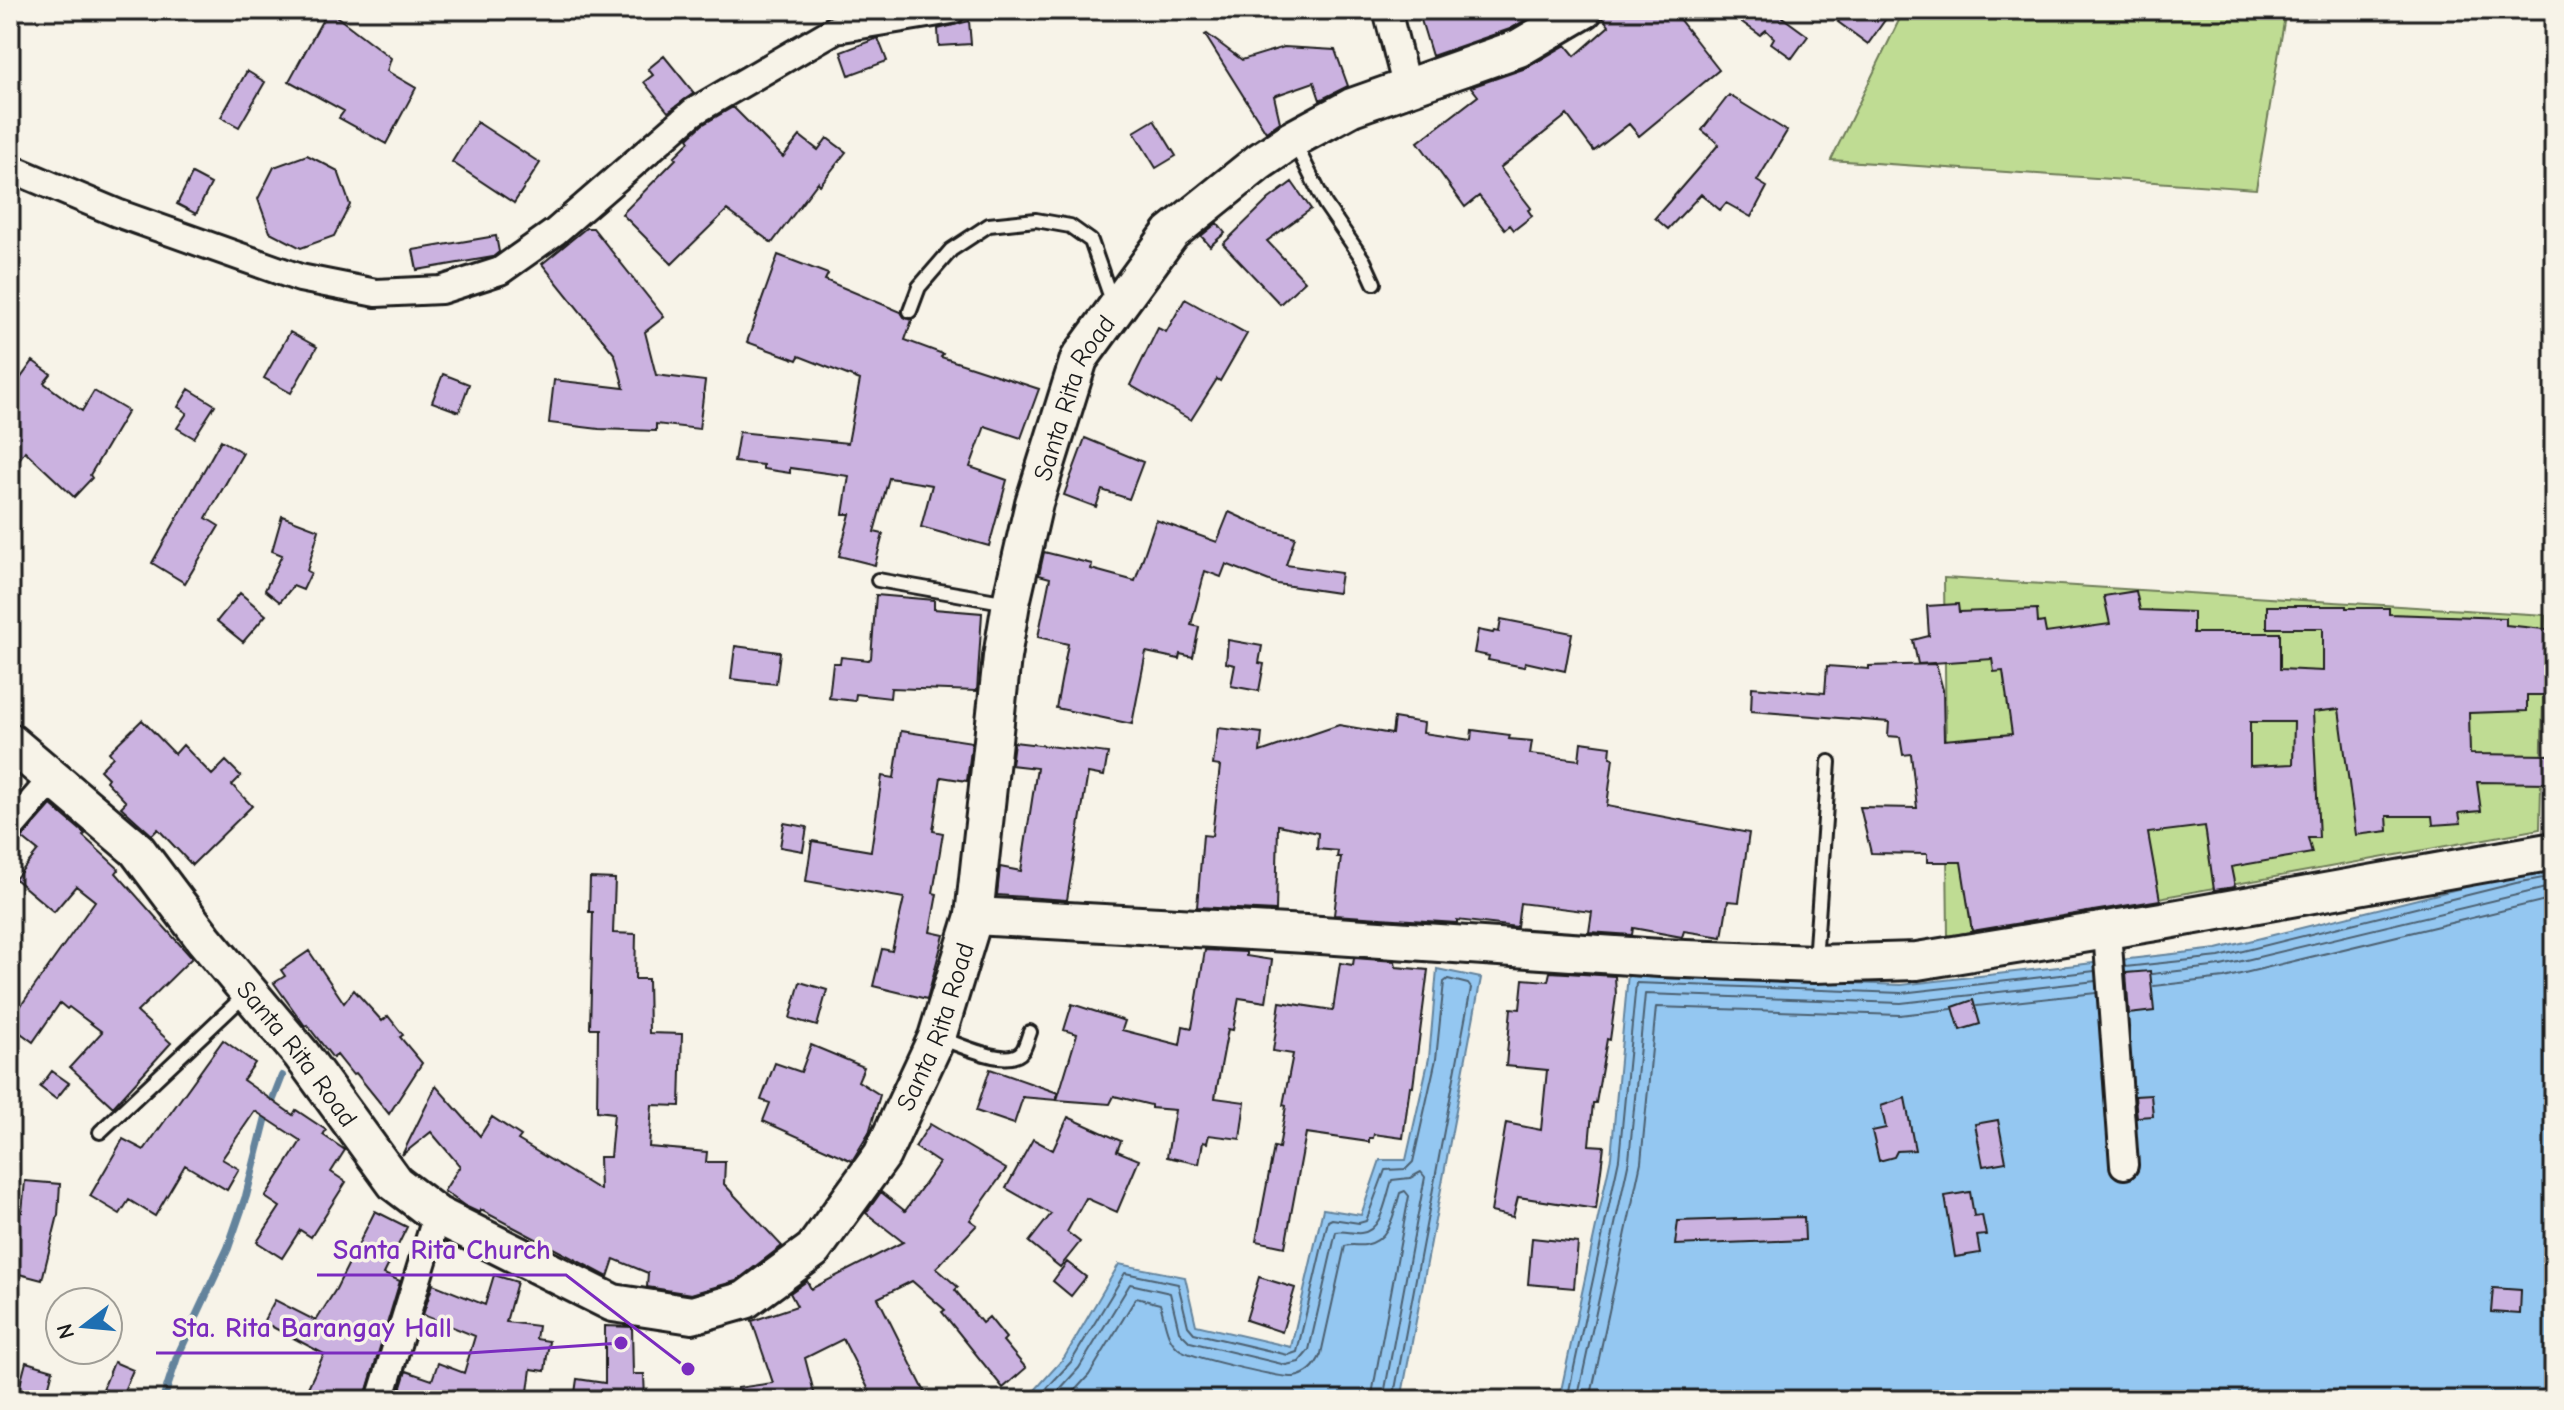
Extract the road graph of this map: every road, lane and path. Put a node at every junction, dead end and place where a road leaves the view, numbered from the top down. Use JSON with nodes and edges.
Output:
{"nodes":[{"id":1,"x":952,"y":10,"type":"edge"},
{"id":2,"x":1387,"y":10,"type":"edge"},
{"id":3,"x":1584,"y":10,"type":"edge"},
{"id":4,"x":1407,"y":89,"type":"junction"},
{"id":5,"x":1293,"y":139,"type":"junction"},
{"id":6,"x":10,"y":168,"type":"edge"},
{"id":7,"x":1374,"y":283,"type":"dead end"},
{"id":8,"x":1114,"y":308,"type":"junction"},
{"id":9,"x":910,"y":311,"type":"dead end"},
{"id":10,"x":878,"y":580,"type":"dead end"},
{"id":11,"x":1011,"y":603,"type":"junction"},
{"id":12,"x":10,"y":742,"type":"edge"},
{"id":13,"x":1829,"y":762,"type":"dead end"},
{"id":14,"x":53,"y":778,"type":"junction"},
{"id":15,"x":10,"y":828,"type":"edge"},
{"id":16,"x":2552,"y":851,"type":"edge"},
{"id":17,"x":974,"y":916,"type":"junction"},
{"id":18,"x":2107,"y":931,"type":"junction"},
{"id":19,"x":1814,"y":964,"type":"junction"},
{"id":20,"x":249,"y":992,"type":"junction"},
{"id":21,"x":1030,"y":1032,"type":"dead end"},
{"id":22,"x":937,"y":1037,"type":"junction"},
{"id":23,"x":100,"y":1132,"type":"dead end"},
{"id":24,"x":2124,"y":1165,"type":"dead end"},
{"id":25,"x":437,"y":1215,"type":"junction"},
{"id":26,"x":380,"y":1400,"type":"edge"}],
"edges":[{"from":1,"to":6,"type":"street"},
{"from":2,"to":4,"type":"street"},
{"from":3,"to":4,"type":"street","name":"Santa Rita Road"},
{"from":4,"to":5,"type":"street","name":"Santa Rita Road"},
{"from":5,"to":7,"type":"lane"},
{"from":5,"to":8,"type":"street","name":"Santa Rita Road"},
{"from":8,"to":9,"type":"lane"},
{"from":8,"to":11,"type":"street","name":"Santa Rita Road"},
{"from":10,"to":11,"type":"lane"},
{"from":11,"to":17,"type":"street","name":"Santa Rita Road"},
{"from":12,"to":14,"type":"street","name":"Santa Rita Road"},
{"from":13,"to":19,"type":"lane"},
{"from":14,"to":15,"type":"street"},
{"from":14,"to":20,"type":"street","name":"Santa Rita Road"},
{"from":16,"to":18,"type":"street"},
{"from":17,"to":19,"type":"street"},
{"from":17,"to":22,"type":"street","name":"Santa Rita Road"},
{"from":18,"to":19,"type":"street"},
{"from":18,"to":24,"type":"street"},
{"from":20,"to":23,"type":"lane"},
{"from":20,"to":25,"type":"street","name":"Santa Rita Road"},
{"from":21,"to":22,"type":"lane"},
{"from":22,"to":25,"type":"street","name":"Santa Rita Road"},
{"from":25,"to":26,"type":"street"}]}
